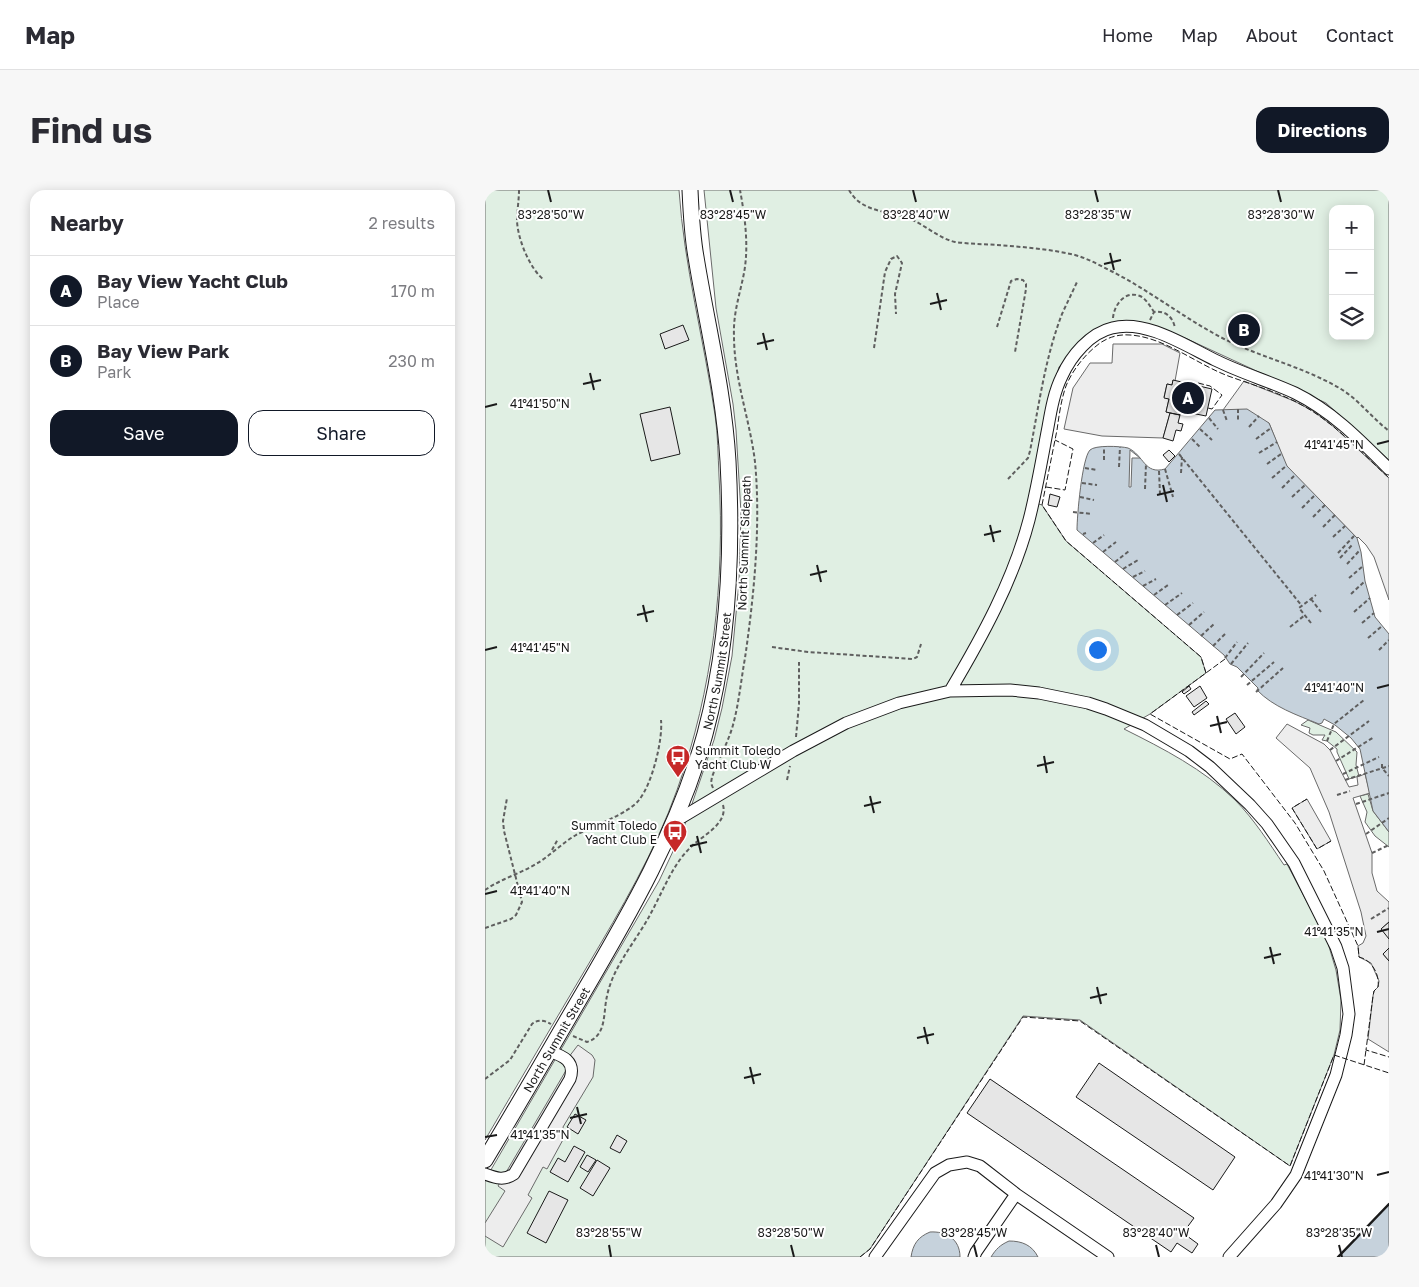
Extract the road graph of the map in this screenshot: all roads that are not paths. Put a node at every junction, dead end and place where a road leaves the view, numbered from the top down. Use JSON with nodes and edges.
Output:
{"nodes":[{"id":1,"x":690,"y":190,"type":"edge"},
{"id":2,"x":1389,"y":469,"type":"edge"},
{"id":3,"x":950,"y":691,"type":"junction"},
{"id":4,"x":674,"y":822,"type":"junction"},
{"id":5,"x":549,"y":1051,"type":"junction"},
{"id":6,"x":485,"y":1160,"type":"edge"},
{"id":7,"x":485,"y":1174,"type":"edge"},
{"id":8,"x":1017,"y":1194,"type":"junction"},
{"id":9,"x":875,"y":1257,"type":"edge"},
{"id":10,"x":974,"y":1257,"type":"edge"},
{"id":11,"x":1108,"y":1257,"type":"edge"},
{"id":12,"x":1229,"y":1257,"type":"edge"}],
"edges":[{"from":1,"to":4,"type":"main road","name":"North Summit Street"},
{"from":2,"to":3,"type":"street"},
{"from":3,"to":4,"type":"street"},
{"from":3,"to":12,"type":"street"},
{"from":4,"to":5,"type":"main road","name":"North Summit Street"},
{"from":5,"to":6,"type":"main road","name":"North Summit Street"},
{"from":5,"to":7,"type":"street"},
{"from":8,"to":9,"type":"street"},
{"from":8,"to":10,"type":"street"},
{"from":8,"to":11,"type":"street"}]}
